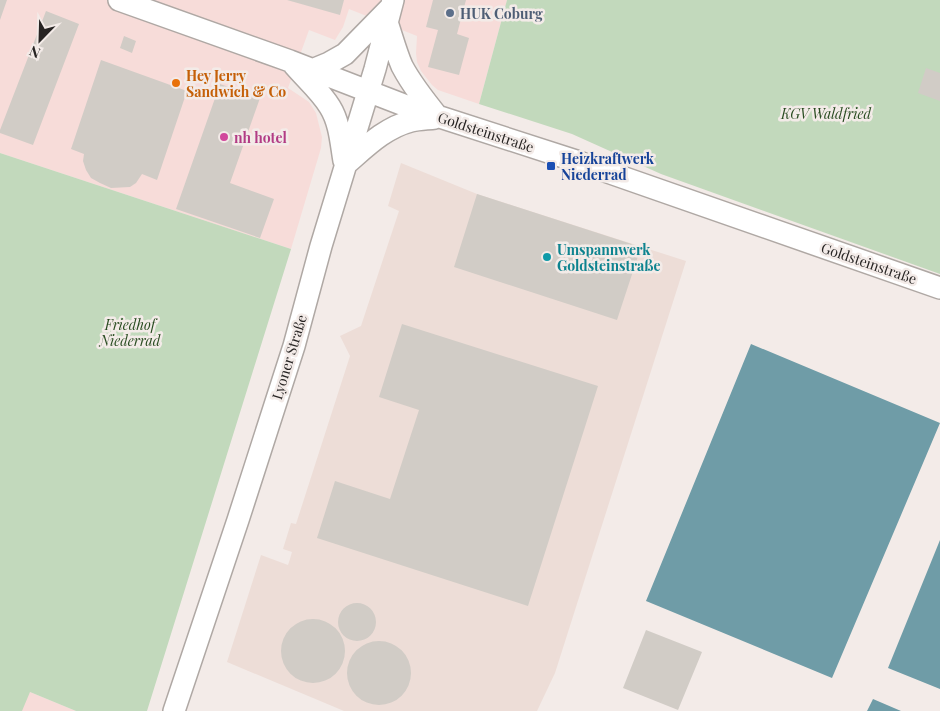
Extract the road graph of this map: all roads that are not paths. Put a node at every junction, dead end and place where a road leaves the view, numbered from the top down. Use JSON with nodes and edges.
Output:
{"nodes":[{"id":1,"x":119,"y":0,"type":"edge"},
{"id":2,"x":391,"y":9,"type":"edge"},
{"id":3,"x":290,"y":61,"type":"junction"},
{"id":4,"x":312,"y":70,"type":"junction"},
{"id":5,"x":368,"y":92,"type":"junction"},
{"id":6,"x":438,"y":117,"type":"junction"},
{"id":7,"x":345,"y":165,"type":"junction"},
{"id":8,"x":940,"y":288,"type":"edge"},
{"id":9,"x":174,"y":711,"type":"edge"}],
"edges":[{"from":1,"to":3,"type":"street","name":"Goldsteinstraße"},
{"from":2,"to":4,"type":"street"},
{"from":2,"to":5,"type":"street","name":"Lyoner Straße"},
{"from":2,"to":6,"type":"street"},
{"from":3,"to":4,"type":"street","name":"Goldsteinstraße"},
{"from":3,"to":7,"type":"street"},
{"from":4,"to":5,"type":"street","name":"Goldsteinstraße"},
{"from":5,"to":6,"type":"street","name":"Goldsteinstraße"},
{"from":5,"to":7,"type":"street","name":"Lyoner Straße"},
{"from":6,"to":7,"type":"street"},
{"from":6,"to":8,"type":"street","name":"Goldsteinstraße"},
{"from":7,"to":9,"type":"street","name":"Lyoner Straße"}]}
